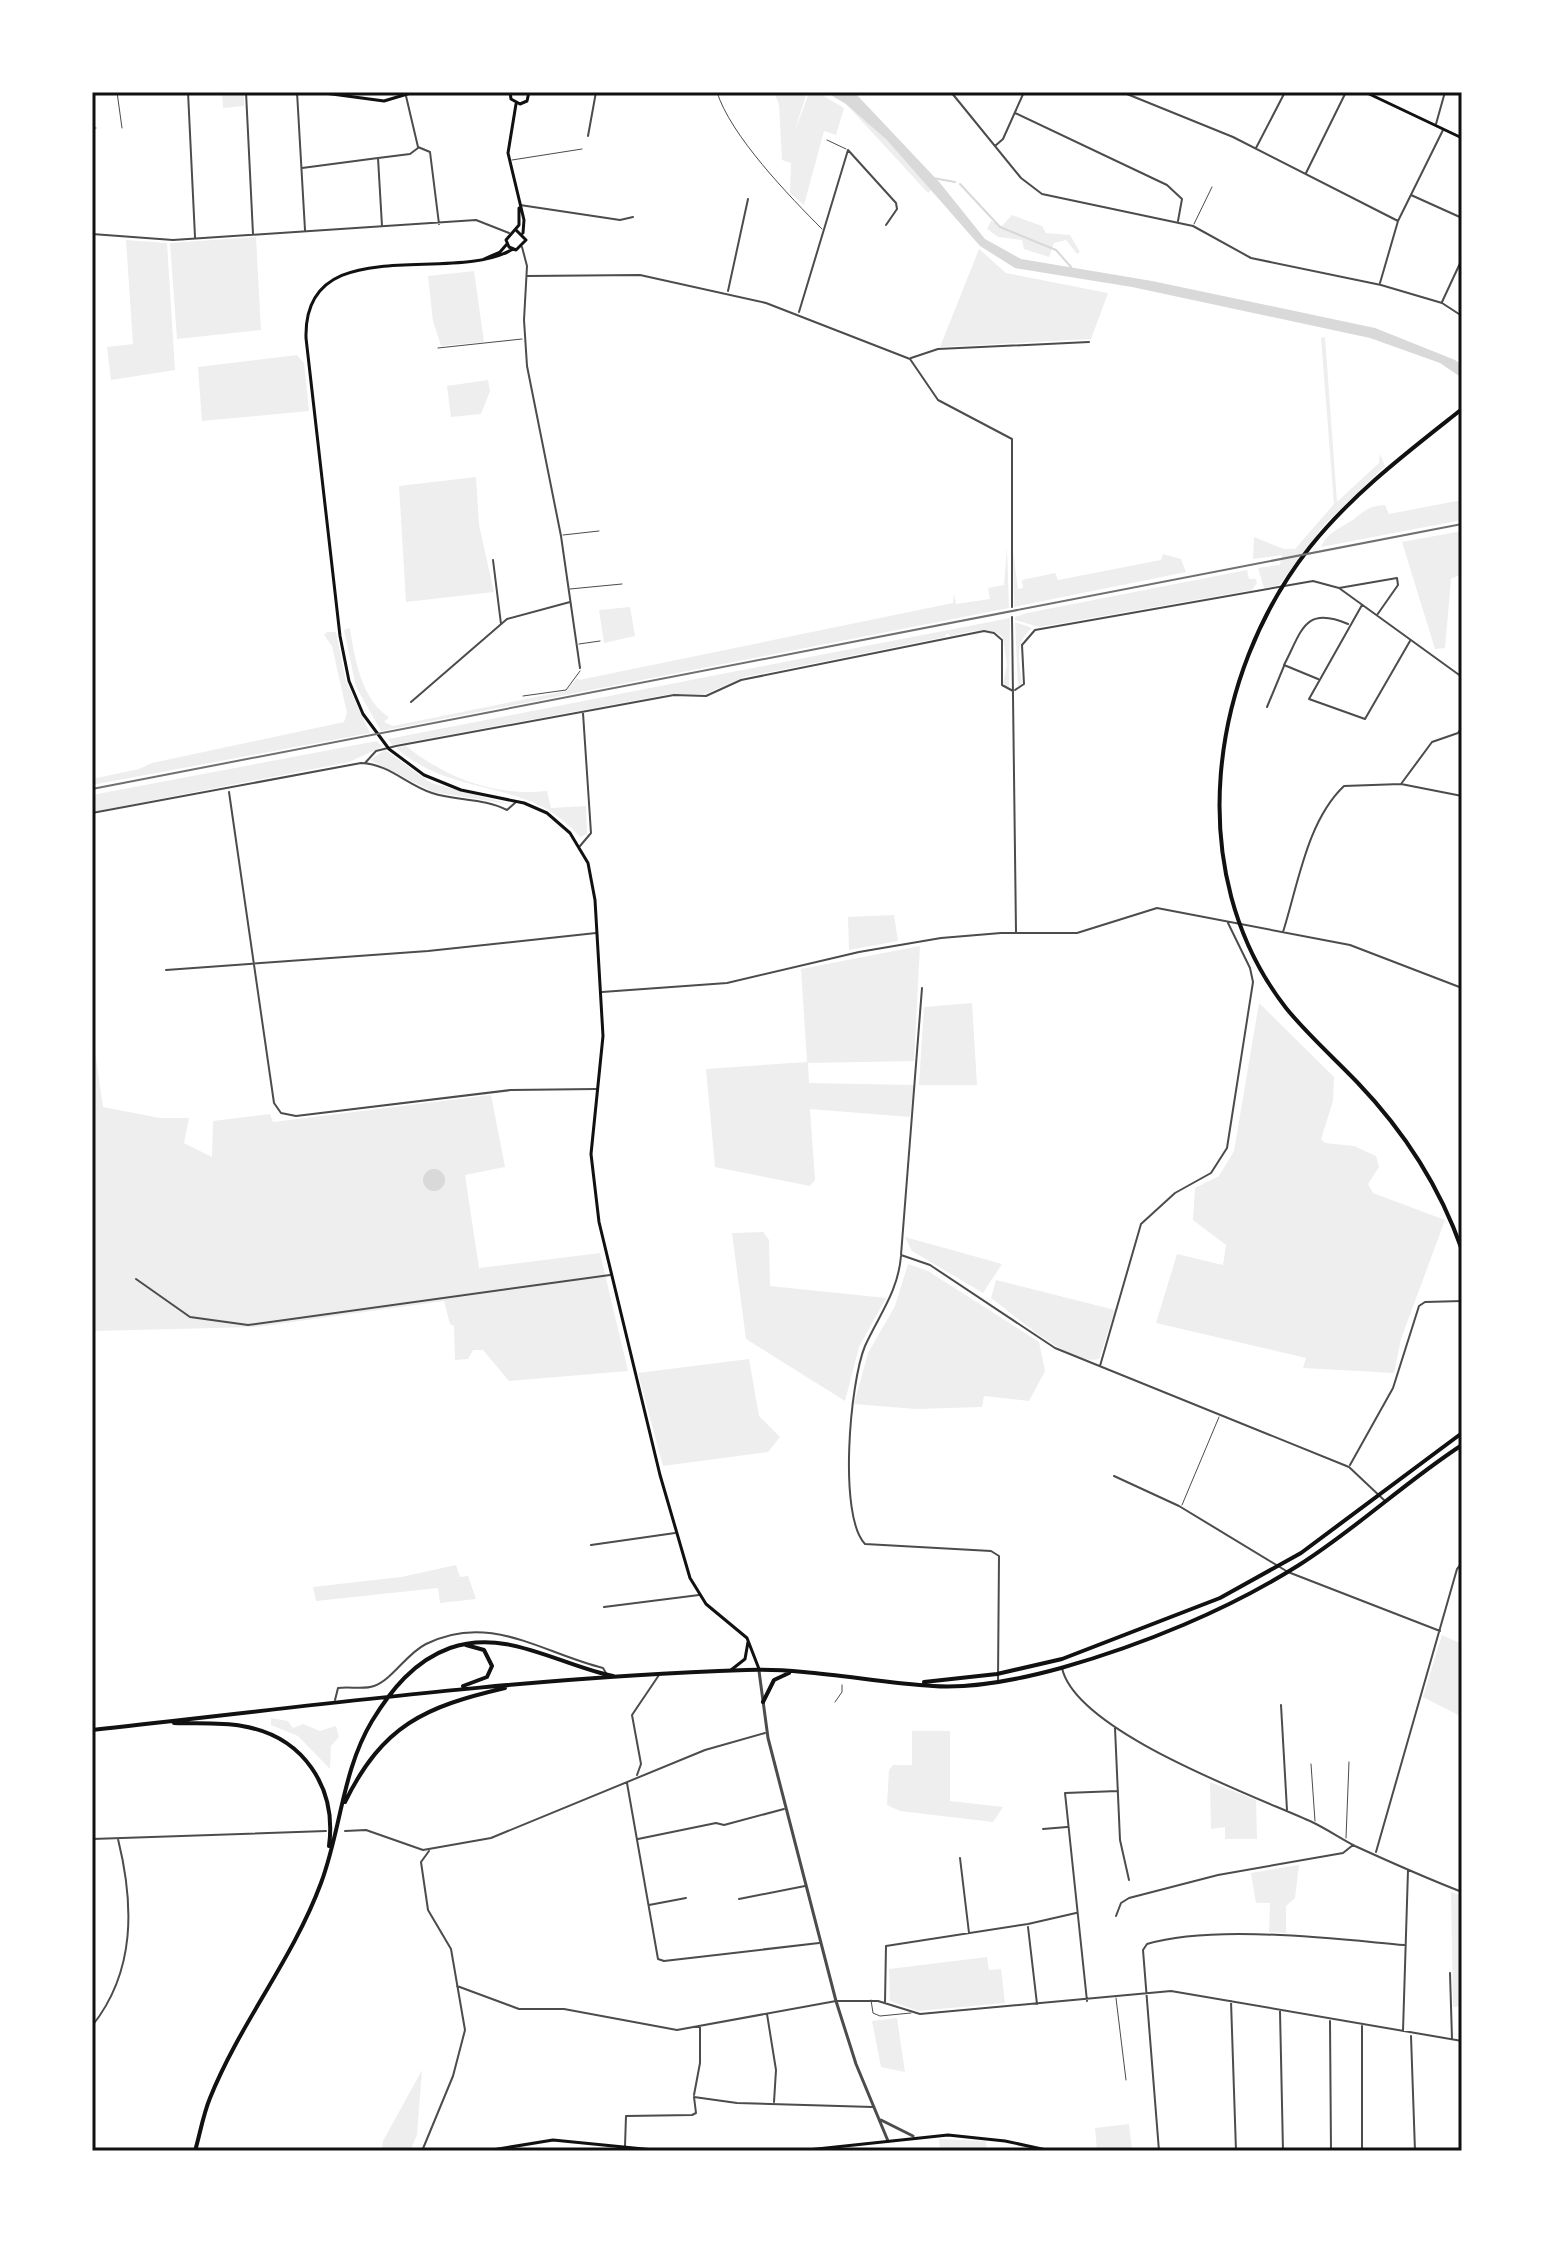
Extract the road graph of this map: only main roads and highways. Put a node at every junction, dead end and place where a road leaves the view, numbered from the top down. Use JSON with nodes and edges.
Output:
{"nodes":[{"id":1,"x":317,"y":92,"type":"edge"},
{"id":2,"x":414,"y":92,"type":"edge"},
{"id":3,"x":510,"y":92,"type":"edge"},
{"id":4,"x":529,"y":92,"type":"edge"},
{"id":5,"x":1365,"y":92,"type":"edge"},
{"id":6,"x":516,"y":104,"type":"junction"},
{"id":7,"x":1462,"y":138,"type":"edge"},
{"id":8,"x":519,"y":205,"type":"junction"},
{"id":9,"x":516,"y":230,"type":"junction"},
{"id":10,"x":523,"y":233,"type":"junction"},
{"id":11,"x":507,"y":244,"type":"junction"},
{"id":12,"x":513,"y":249,"type":"junction"},
{"id":13,"x":477,"y":261,"type":"junction"},
{"id":14,"x":1462,"y":409,"type":"edge"},
{"id":15,"x":1462,"y":1250,"type":"edge"},
{"id":16,"x":1462,"y":1433,"type":"edge"},
{"id":17,"x":1462,"y":1445,"type":"edge"},
{"id":18,"x":1220,"y":1598,"type":"junction"},
{"id":19,"x":1223,"y":1606,"type":"junction"},
{"id":20,"x":1193,"y":1609,"type":"junction"},
{"id":21,"x":1197,"y":1618,"type":"junction"},
{"id":22,"x":1150,"y":1626,"type":"junction"},
{"id":23,"x":1153,"y":1635,"type":"junction"},
{"id":24,"x":747,"y":1638,"type":"junction"},
{"id":25,"x":460,"y":1645,"type":"junction"},
{"id":26,"x":1105,"y":1645,"type":"junction"},
{"id":27,"x":1107,"y":1652,"type":"junction"},
{"id":28,"x":1062,"y":1659,"type":"junction"},
{"id":29,"x":1027,"y":1667,"type":"junction"},
{"id":30,"x":1061,"y":1668,"type":"junction"},
{"id":31,"x":759,"y":1670,"type":"junction"},
{"id":32,"x":730,"y":1671,"type":"junction"},
{"id":33,"x":792,"y":1672,"type":"junction"},
{"id":34,"x":620,"y":1677,"type":"junction"},
{"id":35,"x":1021,"y":1678,"type":"junction"},
{"id":36,"x":917,"y":1684,"type":"junction"},
{"id":37,"x":515,"y":1686,"type":"junction"},
{"id":38,"x":453,"y":1689,"type":"junction"},
{"id":39,"x":763,"y":1702,"type":"road end"},
{"id":40,"x":160,"y":1723,"type":"junction"},
{"id":41,"x":92,"y":1730,"type":"edge"},
{"id":42,"x":340,"y":1811,"type":"junction"},
{"id":43,"x":327,"y":1864,"type":"junction"},
{"id":44,"x":195,"y":2151,"type":"edge"},
{"id":45,"x":486,"y":2151,"type":"edge"},
{"id":46,"x":664,"y":2151,"type":"edge"},
{"id":47,"x":798,"y":2151,"type":"edge"},
{"id":48,"x":1051,"y":2151,"type":"edge"}],
"edges":[{"from":1,"to":2,"type":"main road"},
{"from":3,"to":6,"type":"main road"},
{"from":4,"to":6,"type":"main road"},
{"from":5,"to":7,"type":"main road"},
{"from":6,"to":8,"type":"main road"},
{"from":8,"to":9,"type":"main road"},
{"from":8,"to":10,"type":"main road"},
{"from":9,"to":10,"type":"main road"},
{"from":9,"to":11,"type":"main road"},
{"from":10,"to":12,"type":"main road"},
{"from":11,"to":12,"type":"main road"},
{"from":11,"to":13,"type":"main road"},
{"from":12,"to":13,"type":"main road"},
{"from":13,"to":24,"type":"main road"},
{"from":14,"to":15,"type":"main road"},
{"from":16,"to":18,"type":"main road"},
{"from":17,"to":19,"type":"main road"},
{"from":18,"to":19,"type":"main road"},
{"from":18,"to":20,"type":"main road"},
{"from":19,"to":21,"type":"main road"},
{"from":20,"to":21,"type":"main road"},
{"from":20,"to":22,"type":"main road"},
{"from":21,"to":23,"type":"main road"},
{"from":22,"to":23,"type":"main road"},
{"from":22,"to":26,"type":"main road"},
{"from":23,"to":27,"type":"main road"},
{"from":24,"to":31,"type":"main road"},
{"from":24,"to":32,"type":"main road"},
{"from":25,"to":34,"type":"main road"},
{"from":25,"to":38,"type":"main road"},
{"from":25,"to":42,"type":"main road"},
{"from":26,"to":27,"type":"main road"},
{"from":26,"to":28,"type":"main road"},
{"from":27,"to":30,"type":"main road"},
{"from":28,"to":29,"type":"main road"},
{"from":28,"to":30,"type":"main road"},
{"from":29,"to":35,"type":"main road"},
{"from":29,"to":36,"type":"main road"},
{"from":30,"to":35,"type":"main road"},
{"from":31,"to":32,"type":"main road"},
{"from":31,"to":33,"type":"main road"},
{"from":32,"to":34,"type":"main road"},
{"from":33,"to":36,"type":"main road"},
{"from":33,"to":39,"type":"main road"},
{"from":34,"to":37,"type":"main road"},
{"from":35,"to":36,"type":"main road"},
{"from":37,"to":38,"type":"main road"},
{"from":37,"to":42,"type":"main road"},
{"from":38,"to":40,"type":"main road"},
{"from":40,"to":41,"type":"main road"},
{"from":40,"to":43,"type":"main road"},
{"from":42,"to":43,"type":"main road"},
{"from":43,"to":44,"type":"main road"},
{"from":45,"to":46,"type":"main road"},
{"from":47,"to":48,"type":"main road"}]}
